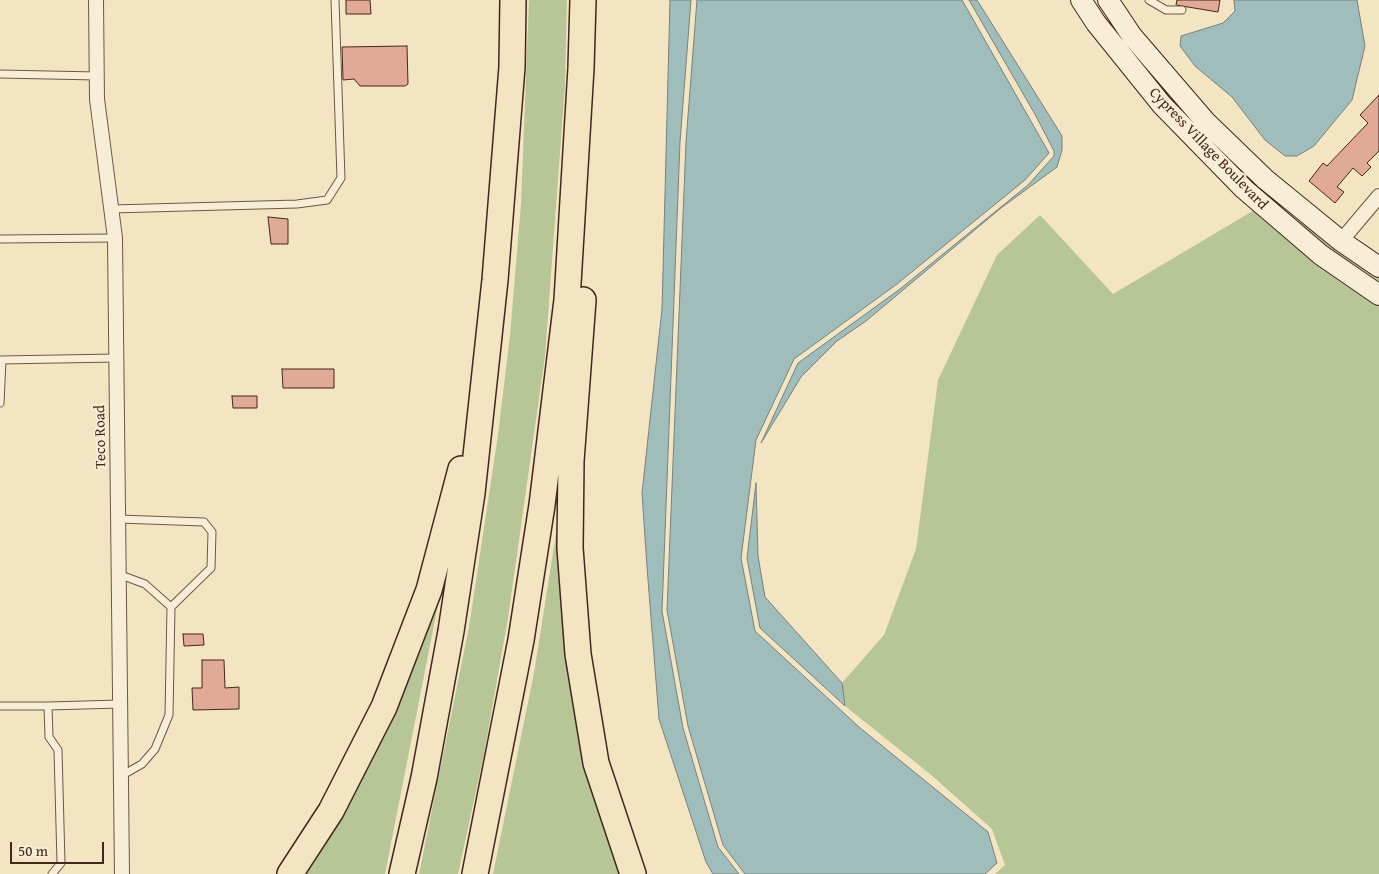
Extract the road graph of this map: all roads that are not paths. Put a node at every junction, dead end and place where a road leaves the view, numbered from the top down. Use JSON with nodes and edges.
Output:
{"nodes":[{"id":1,"x":96,"y":0,"type":"edge"},
{"id":2,"x":335,"y":0,"type":"edge"},
{"id":3,"x":513,"y":0,"type":"edge"},
{"id":4,"x":583,"y":0,"type":"edge"},
{"id":5,"x":1081,"y":0,"type":"edge"},
{"id":6,"x":1108,"y":0,"type":"edge"},
{"id":7,"x":1149,"y":0,"type":"edge"},
{"id":8,"x":1182,"y":10,"type":"dead end"},
{"id":9,"x":582,"y":68,"type":"junction"},
{"id":10,"x":0,"y":74,"type":"edge"},
{"id":11,"x":97,"y":76,"type":"junction"},
{"id":12,"x":1379,"y":196,"type":"edge"},
{"id":13,"x":112,"y":209,"type":"junction"},
{"id":14,"x":115,"y":238,"type":"junction"},
{"id":15,"x":0,"y":239,"type":"edge"},
{"id":16,"x":1341,"y":241,"type":"junction"},
{"id":17,"x":1379,"y":267,"type":"edge"},
{"id":18,"x":1379,"y":295,"type":"edge"},
{"id":19,"x":488,"y":354,"type":"junction"},
{"id":20,"x":116,"y":358,"type":"junction"},
{"id":21,"x":1,"y":360,"type":"edge"},
{"id":22,"x":0,"y":403,"type":"edge"},
{"id":23,"x":118,"y":519,"type":"junction"},
{"id":24,"x":118,"y":574,"type":"junction"},
{"id":25,"x":171,"y":607,"type":"junction"},
{"id":26,"x":120,"y":704,"type":"junction"},
{"id":27,"x":0,"y":706,"type":"edge"},
{"id":28,"x":48,"y":706,"type":"junction"},
{"id":29,"x":121,"y":776,"type":"junction"},
{"id":30,"x":52,"y":874,"type":"edge"},
{"id":31,"x":122,"y":874,"type":"edge"},
{"id":32,"x":290,"y":874,"type":"edge"},
{"id":33,"x":402,"y":874,"type":"edge"},
{"id":34,"x":475,"y":874,"type":"edge"},
{"id":35,"x":632,"y":874,"type":"edge"}],
"edges":[{"from":1,"to":11,"type":"street","name":"Teco Road"},
{"from":2,"to":13,"type":"lane"},
{"from":3,"to":19,"type":"highway"},
{"from":4,"to":9,"type":"highway"},
{"from":5,"to":18,"type":"street","name":"Cypress Village Boulevard"},
{"from":6,"to":16,"type":"street","name":"Cypress Village Boulevard"},
{"from":7,"to":8,"type":"lane"},
{"from":9,"to":34,"type":"highway"},
{"from":9,"to":35,"type":"highway"},
{"from":10,"to":11,"type":"lane"},
{"from":11,"to":13,"type":"street","name":"Teco Road"},
{"from":12,"to":16,"type":"street"},
{"from":13,"to":14,"type":"street","name":"Teco Road"},
{"from":14,"to":15,"type":"lane"},
{"from":14,"to":20,"type":"street","name":"Teco Road"},
{"from":16,"to":17,"type":"street","name":"Cypress Village Boulevard"},
{"from":19,"to":32,"type":"highway"},
{"from":19,"to":33,"type":"highway"},
{"from":20,"to":21,"type":"lane"},
{"from":20,"to":23,"type":"street","name":"Teco Road"},
{"from":21,"to":22,"type":"lane"},
{"from":23,"to":24,"type":"street","name":"Teco Road"},
{"from":23,"to":25,"type":"lane"},
{"from":24,"to":25,"type":"lane"},
{"from":24,"to":26,"type":"street","name":"Teco Road"},
{"from":25,"to":29,"type":"lane"},
{"from":26,"to":28,"type":"lane"},
{"from":26,"to":29,"type":"street","name":"Teco Road"},
{"from":27,"to":28,"type":"lane"},
{"from":28,"to":30,"type":"lane"},
{"from":29,"to":31,"type":"street","name":"Teco Road"}]}
